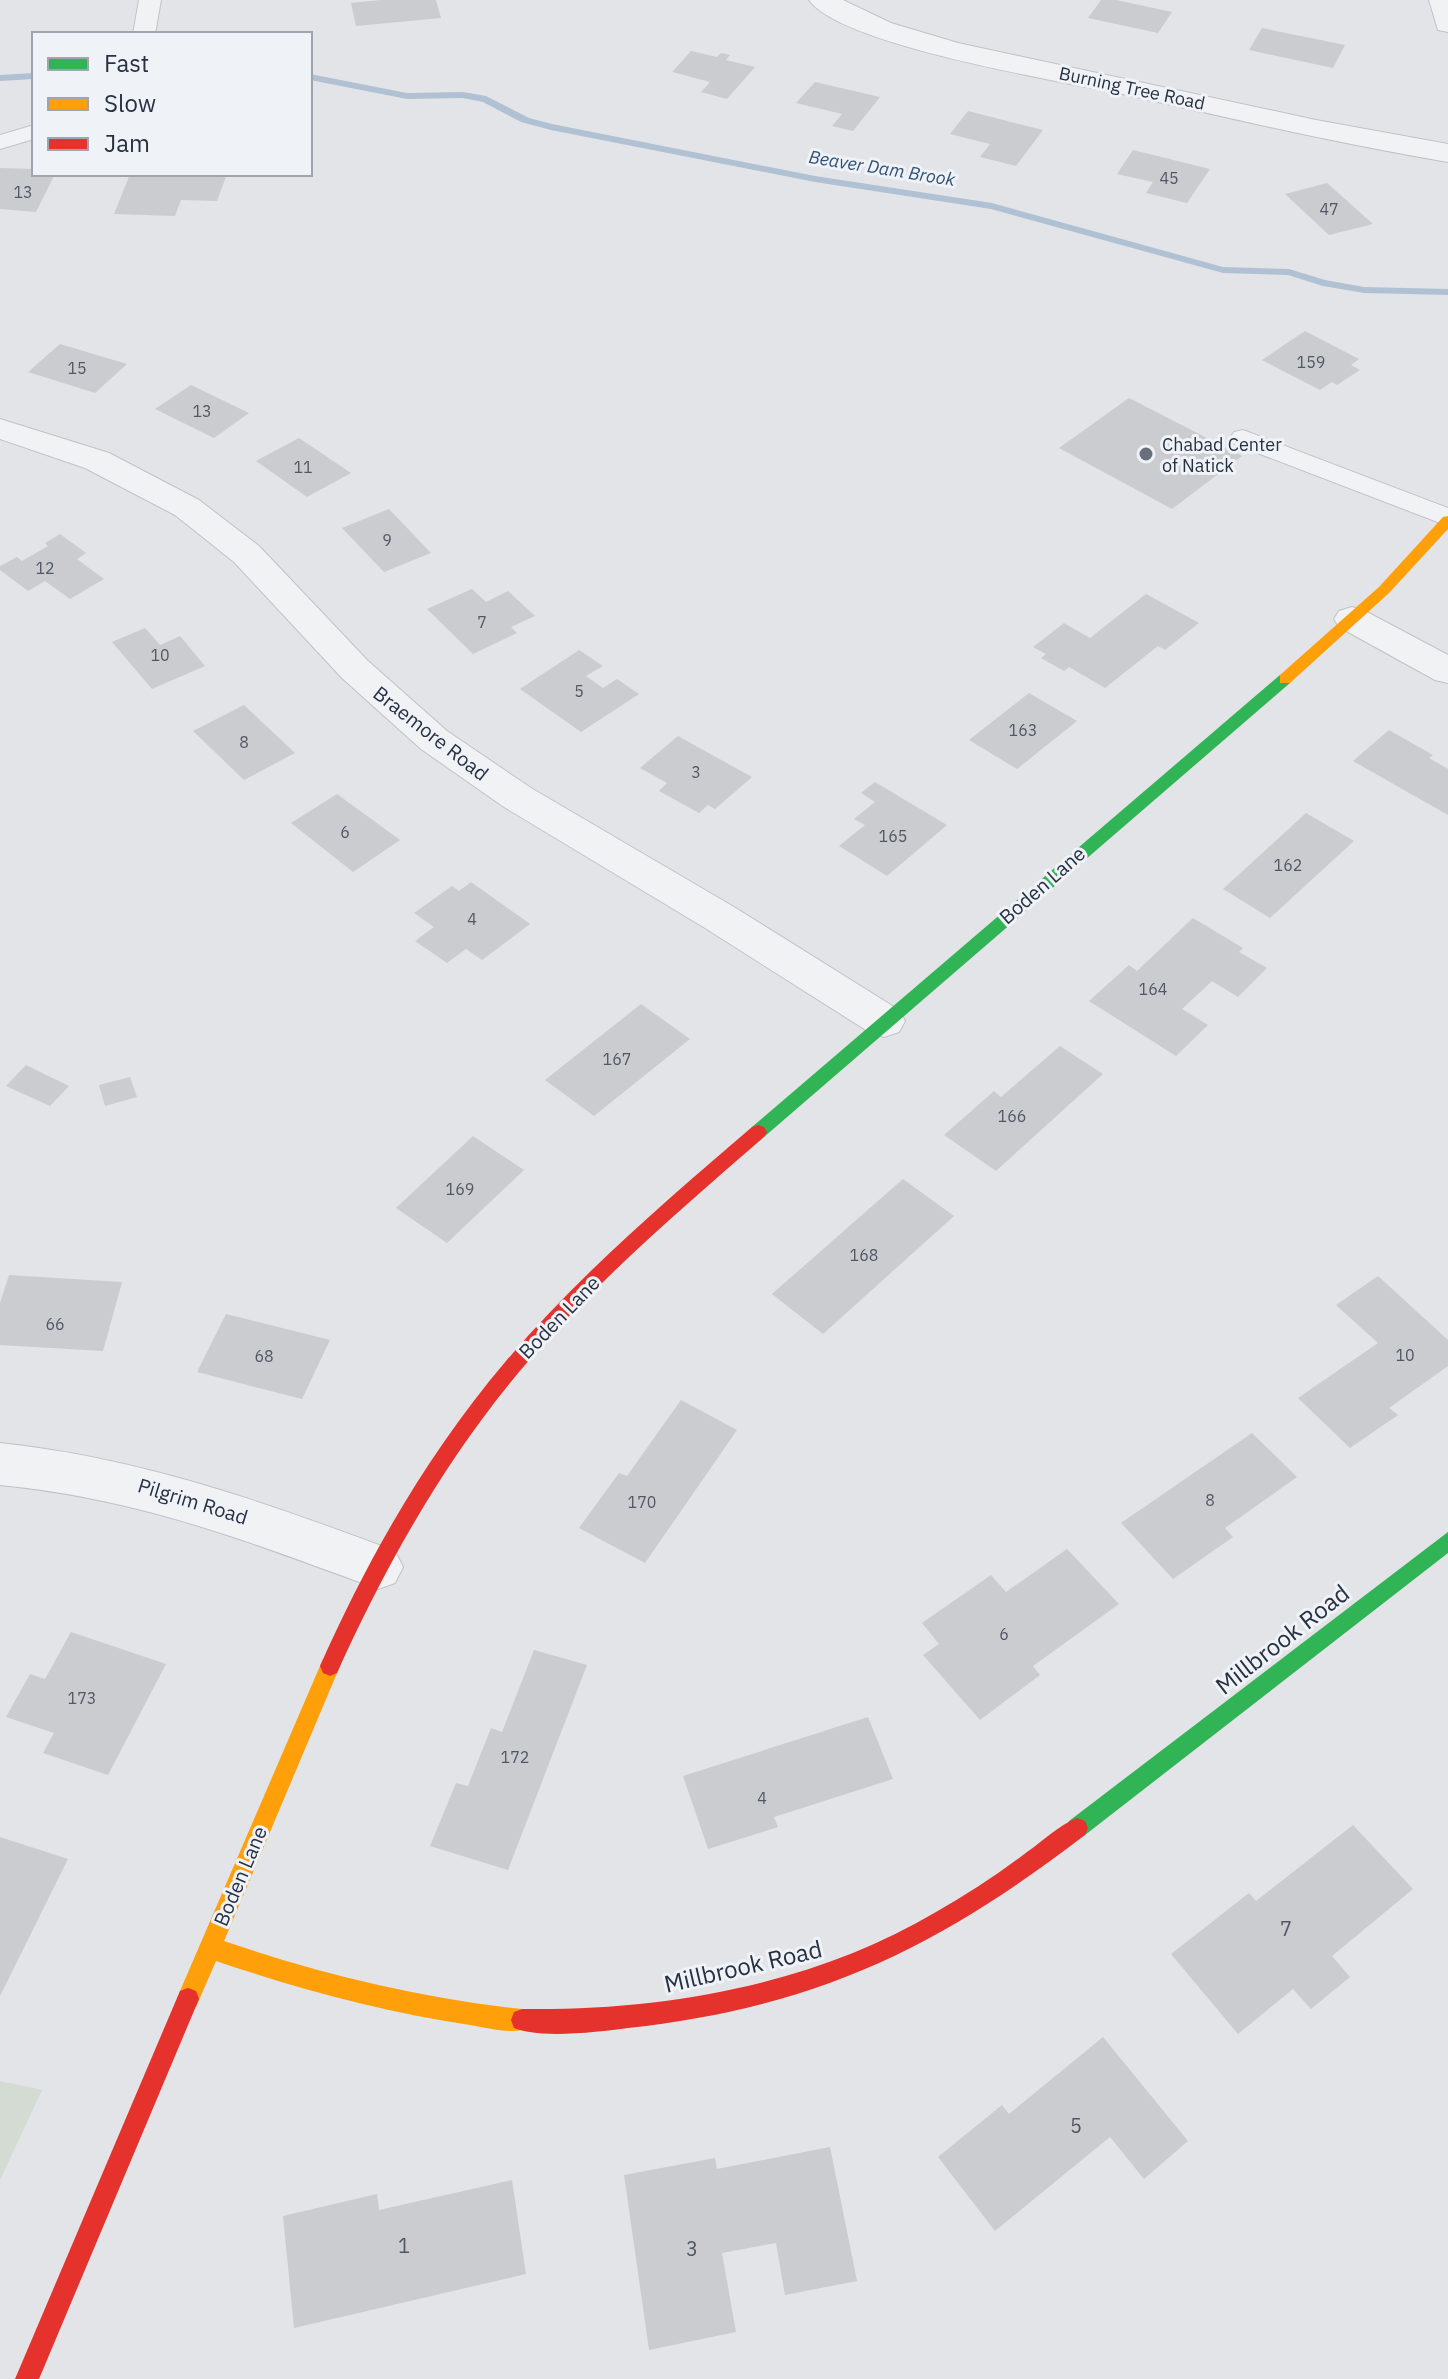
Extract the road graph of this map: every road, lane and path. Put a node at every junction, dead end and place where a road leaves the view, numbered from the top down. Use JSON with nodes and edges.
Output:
{"nodes":[{"id":1,"x":150,"y":0,"type":"edge"},
{"id":2,"x":823,"y":0,"type":"edge"},
{"id":3,"x":1443,"y":0,"type":"edge"},
{"id":4,"x":1448,"y":24,"type":"edge"},
{"id":5,"x":144,"y":32,"type":"edge"},
{"id":6,"x":32,"y":133,"type":"edge"},
{"id":7,"x":0,"y":142,"type":"edge"},
{"id":8,"x":1448,"y":153,"type":"edge"},
{"id":9,"x":0,"y":429,"type":"edge"},
{"id":10,"x":1243,"y":438,"type":"dead end"},
{"id":11,"x":1448,"y":519,"type":"edge"},
{"id":12,"x":1352,"y":619,"type":"junction"},
{"id":13,"x":1448,"y":671,"type":"edge"},
{"id":14,"x":884,"y":1021,"type":"junction"},
{"id":15,"x":0,"y":1464,"type":"edge"},
{"id":16,"x":1448,"y":1541,"type":"edge"},
{"id":17,"x":378,"y":1567,"type":"junction"},
{"id":18,"x":210,"y":1948,"type":"junction"},
{"id":19,"x":27,"y":2379,"type":"edge"}],
"edges":[{"from":1,"to":5,"type":"lane"},
{"from":2,"to":8,"type":"street","name":"Burning Tree Road"},
{"from":3,"to":4,"type":"street"},
{"from":6,"to":7,"type":"lane"},
{"from":9,"to":14,"type":"street","name":"Braemore Road"},
{"from":10,"to":11,"type":"lane"},
{"from":11,"to":12,"type":"street","name":"Boden Lane"},
{"from":12,"to":13,"type":"street"},
{"from":12,"to":14,"type":"street","name":"Boden Lane"},
{"from":14,"to":17,"type":"street","name":"Boden Lane"},
{"from":15,"to":17,"type":"street","name":"Pilgrim Road"},
{"from":16,"to":18,"type":"street","name":"Millbrook Road"},
{"from":17,"to":18,"type":"street","name":"Boden Lane"},
{"from":18,"to":19,"type":"street","name":"Boden Lane"}]}
